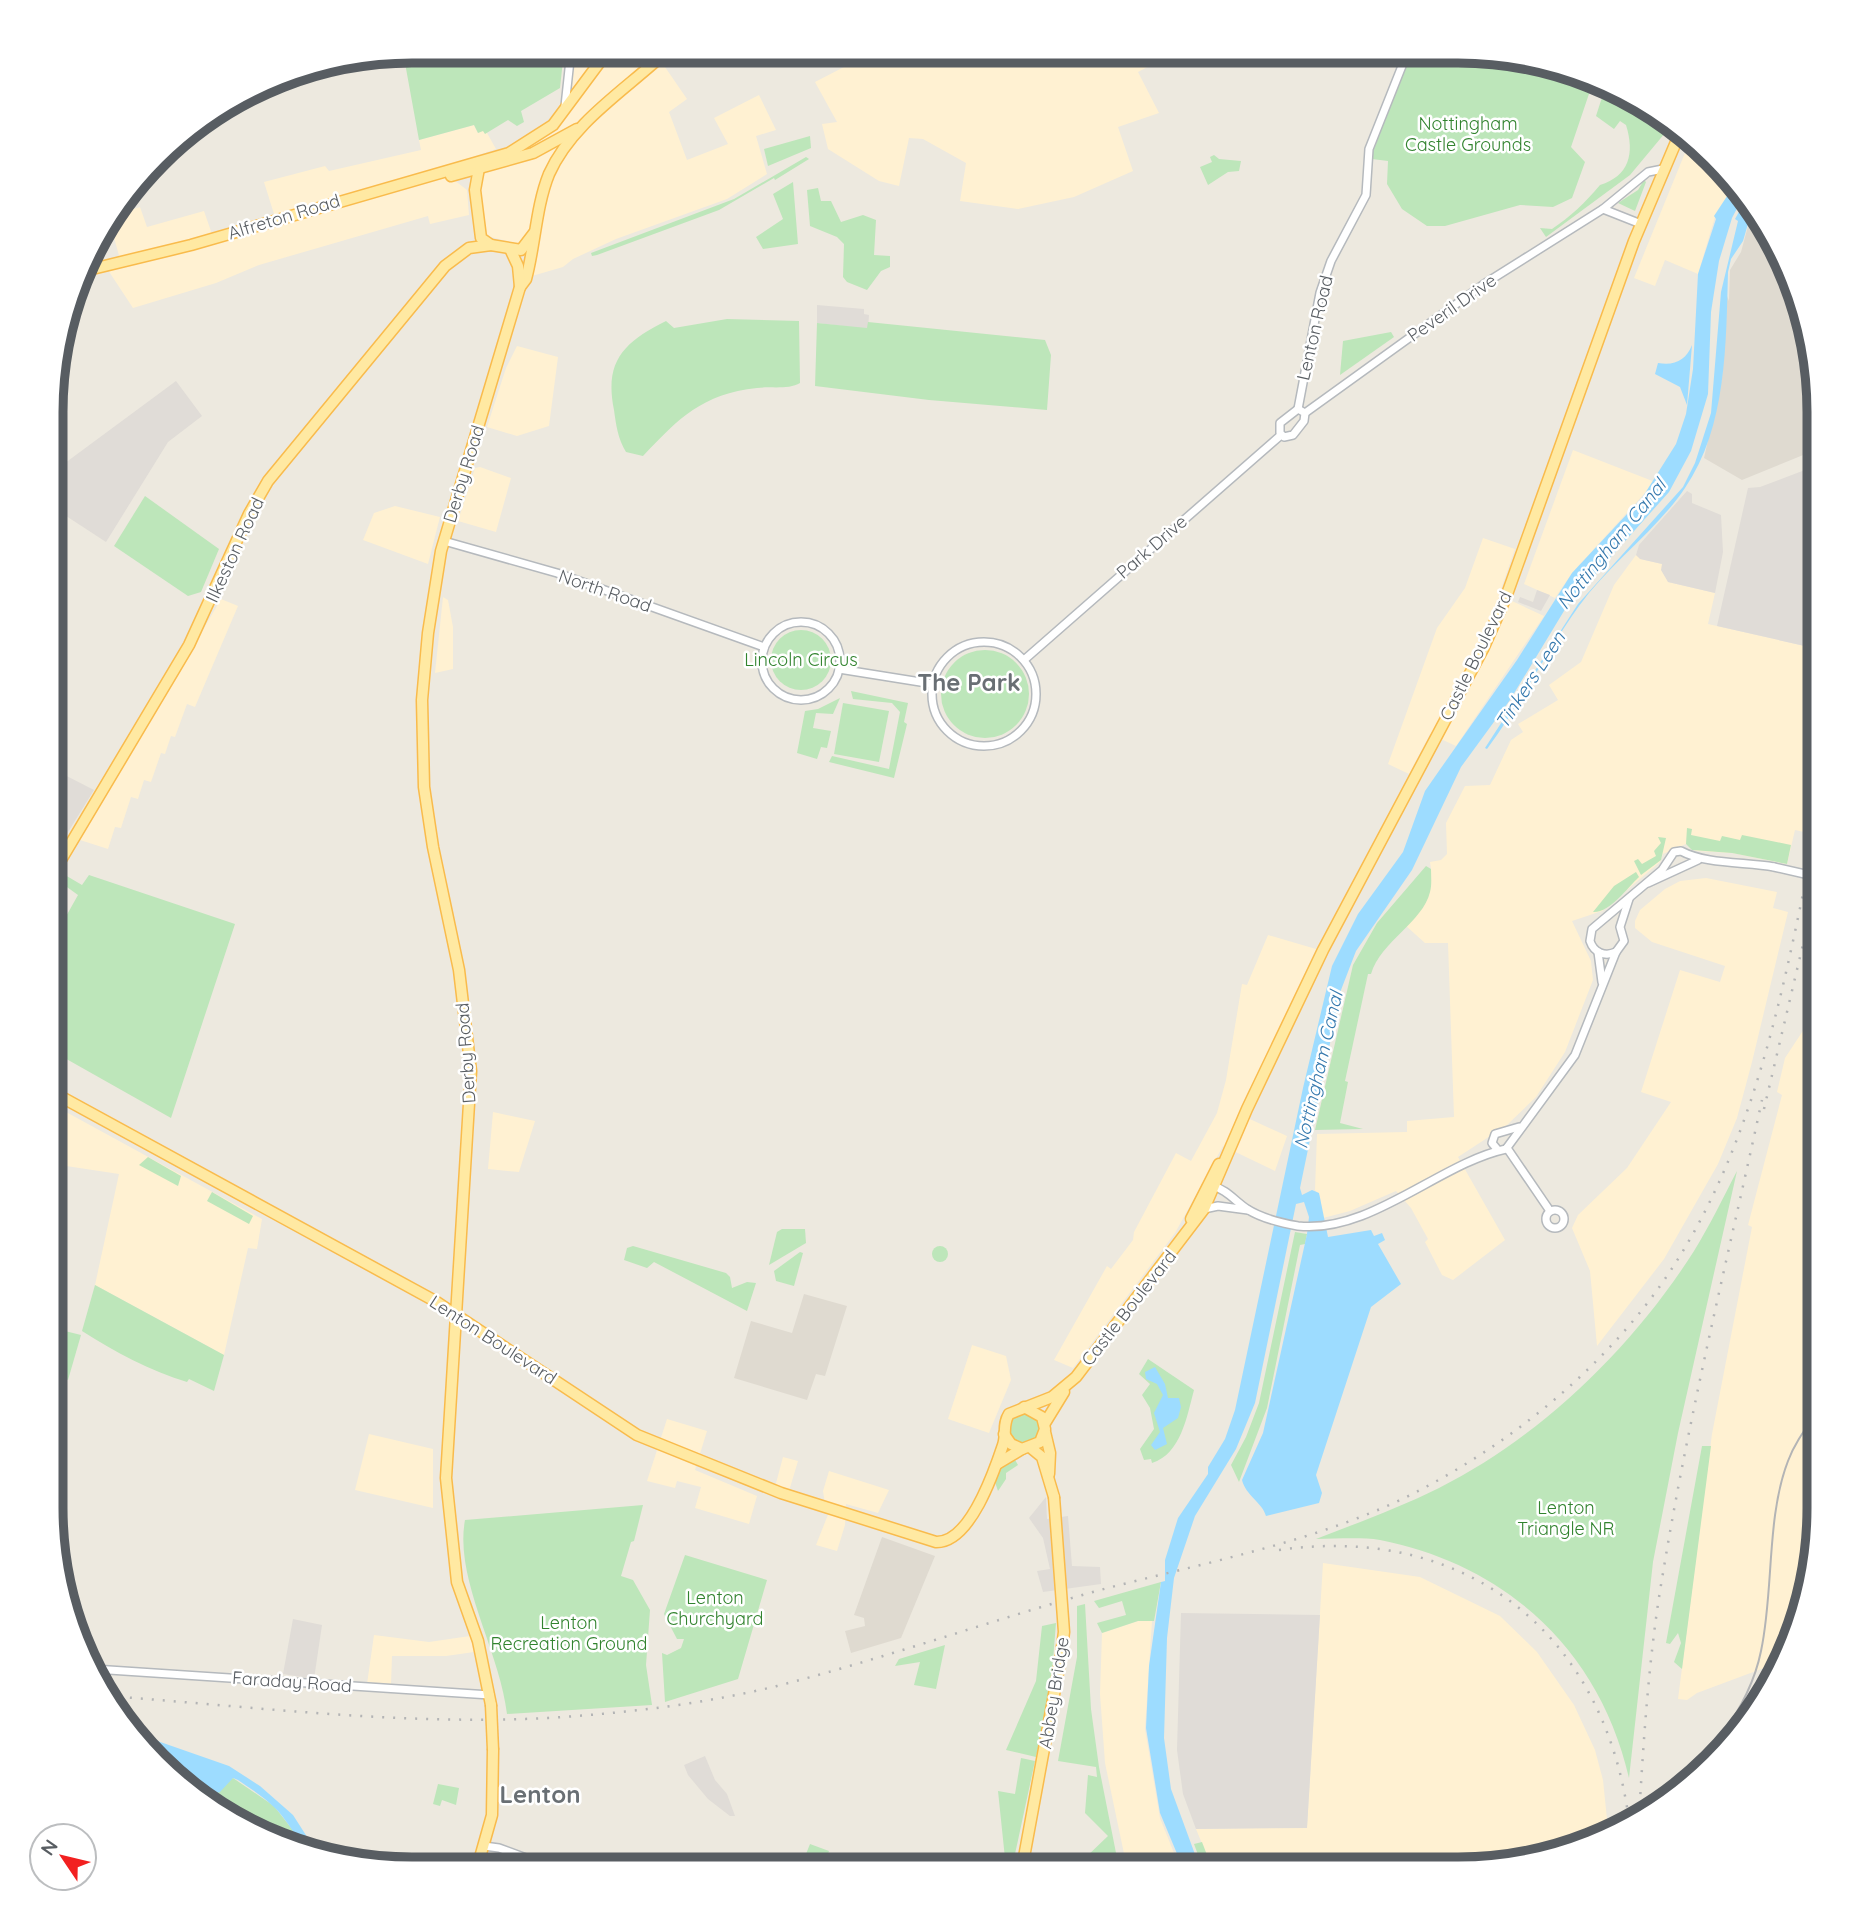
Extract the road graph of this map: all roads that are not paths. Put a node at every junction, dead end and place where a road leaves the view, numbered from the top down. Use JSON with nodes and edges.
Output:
{"nodes":[{"id":1,"x":570,"y":63,"type":"edge"},
{"id":2,"x":599,"y":63,"type":"edge"},
{"id":3,"x":653,"y":63,"type":"edge"},
{"id":4,"x":1402,"y":63,"type":"edge"},
{"id":5,"x":565,"y":109,"type":"junction"},
{"id":6,"x":579,"y":129,"type":"junction"},
{"id":7,"x":1677,"y":140,"type":"edge"},
{"id":8,"x":480,"y":167,"type":"junction"},
{"id":9,"x":1662,"y":169,"type":"junction"},
{"id":10,"x":449,"y":176,"type":"junction"},
{"id":11,"x":430,"y":177,"type":"junction"},
{"id":12,"x":475,"y":190,"type":"junction"},
{"id":13,"x":1603,"y":209,"type":"junction"},
{"id":14,"x":478,"y":222,"type":"junction"},
{"id":15,"x":1641,"y":224,"type":"junction"},
{"id":16,"x":538,"y":225,"type":"junction"},
{"id":17,"x":491,"y":245,"type":"junction"},
{"id":18,"x":511,"y":251,"type":"junction"},
{"id":19,"x":455,"y":258,"type":"junction"},
{"id":20,"x":94,"y":269,"type":"edge"},
{"id":21,"x":520,"y":287,"type":"junction"},
{"id":22,"x":1301,"y":411,"type":"junction"},
{"id":23,"x":1280,"y":435,"type":"junction"},
{"id":24,"x":444,"y":541,"type":"junction"},
{"id":25,"x":764,"y":647,"type":"junction"},
{"id":26,"x":1024,"y":660,"type":"junction"},
{"id":27,"x":839,"y":669,"type":"junction"},
{"id":28,"x":933,"y":684,"type":"junction"},
{"id":29,"x":1687,"y":854,"type":"junction"},
{"id":30,"x":63,"y":857,"type":"edge"},
{"id":31,"x":1671,"y":860,"type":"junction"},
{"id":32,"x":1698,"y":860,"type":"junction"},
{"id":33,"x":1682,"y":867,"type":"junction"},
{"id":34,"x":1807,"y":875,"type":"edge"},
{"id":35,"x":1647,"y":883,"type":"junction"},
{"id":36,"x":1629,"y":899,"type":"junction"},
{"id":37,"x":1605,"y":921,"type":"junction"},
{"id":38,"x":1620,"y":927,"type":"junction"},
{"id":39,"x":1598,"y":952,"type":"junction"},
{"id":40,"x":1616,"y":952,"type":"junction"},
{"id":41,"x":1602,"y":987,"type":"junction"},
{"id":42,"x":63,"y":1098,"type":"edge"},
{"id":43,"x":1519,"y":1127,"type":"junction"},
{"id":44,"x":1504,"y":1132,"type":"junction"},
{"id":45,"x":1492,"y":1142,"type":"junction"},
{"id":46,"x":1509,"y":1144,"type":"junction"},
{"id":47,"x":1497,"y":1149,"type":"junction"},
{"id":48,"x":1483,"y":1153,"type":"junction"},
{"id":49,"x":1211,"y":1187,"type":"junction"},
{"id":50,"x":1204,"y":1209,"type":"junction"},
{"id":51,"x":1248,"y":1210,"type":"junction"},
{"id":52,"x":1550,"y":1210,"type":"dead end"},
{"id":53,"x":1185,"y":1236,"type":"junction"},
{"id":54,"x":457,"y":1315,"type":"junction"},
{"id":55,"x":1073,"y":1380,"type":"junction"},
{"id":56,"x":1024,"y":1407,"type":"junction"},
{"id":57,"x":1045,"y":1427,"type":"junction"},
{"id":58,"x":1004,"y":1434,"type":"junction"},
{"id":59,"x":1026,"y":1448,"type":"junction"},
{"id":60,"x":997,"y":1464,"type":"junction"},
{"id":61,"x":1049,"y":1475,"type":"junction"},
{"id":62,"x":103,"y":1670,"type":"edge"},
{"id":63,"x":491,"y":1700,"type":"junction"},
{"id":64,"x":484,"y":1846,"type":"junction"},
{"id":65,"x":480,"y":1857,"type":"edge"},
{"id":66,"x":523,"y":1857,"type":"edge"},
{"id":67,"x":1024,"y":1857,"type":"edge"}],
"edges":[{"from":1,"to":5,"type":"street"},
{"from":2,"to":5,"type":"main road"},
{"from":3,"to":6,"type":"main road","name":"Derby Road"},
{"from":4,"to":22,"type":"street","name":"Lenton Road"},
{"from":5,"to":8,"type":"main road"},
{"from":6,"to":8,"type":"main road","name":"Alfreton Road"},
{"from":6,"to":16,"type":"main road","name":"Derby Road"},
{"from":7,"to":9,"type":"main road","name":"Castle Boulevard"},
{"from":8,"to":10,"type":"main road","name":"Alfreton Road"},
{"from":8,"to":11,"type":"main road","name":"Alfreton Road"},
{"from":8,"to":12,"type":"main road"},
{"from":9,"to":13,"type":"street","name":"Peveril Drive"},
{"from":9,"to":15,"type":"main road","name":"Castle Boulevard"},
{"from":10,"to":11,"type":"main road","name":"Alfreton Road"},
{"from":10,"to":12,"type":"main road"},
{"from":11,"to":20,"type":"main road","name":"Alfreton Road"},
{"from":12,"to":14,"type":"main road"},
{"from":13,"to":15,"type":"street"},
{"from":13,"to":22,"type":"street","name":"Peveril Drive"},
{"from":14,"to":17,"type":"main road"},
{"from":14,"to":19,"type":"main road","name":"Ilkeston Road"},
{"from":15,"to":49,"type":"main road","name":"Castle Boulevard"},
{"from":16,"to":18,"type":"main road"},
{"from":16,"to":21,"type":"main road","name":"Derby Road"},
{"from":17,"to":18,"type":"main road"},
{"from":17,"to":19,"type":"main road","name":"Ilkeston Road"},
{"from":18,"to":21,"type":"main road","name":"Derby Road"},
{"from":19,"to":30,"type":"main road","name":"Ilkeston Road"},
{"from":21,"to":24,"type":"main road","name":"Derby Road"},
{"from":22,"to":23,"type":"street","name":"Lenton Road"},
{"from":22,"to":23,"type":"street","name":"Lenton Road"},
{"from":23,"to":26,"type":"street","name":"Park Drive"},
{"from":24,"to":25,"type":"street","name":"North Road"},
{"from":24,"to":54,"type":"main road","name":"Derby Road"},
{"from":25,"to":27,"type":"street"},
{"from":25,"to":27,"type":"street"},
{"from":26,"to":28,"type":"street"},
{"from":26,"to":28,"type":"street"},
{"from":27,"to":28,"type":"street"},
{"from":29,"to":31,"type":"street"},
{"from":29,"to":32,"type":"street"},
{"from":29,"to":33,"type":"street"},
{"from":31,"to":33,"type":"street"},
{"from":31,"to":35,"type":"street"},
{"from":32,"to":33,"type":"street"},
{"from":32,"to":34,"type":"street","bridge":true},
{"from":33,"to":35,"type":"street"},
{"from":35,"to":36,"type":"street"},
{"from":36,"to":37,"type":"street"},
{"from":36,"to":38,"type":"street"},
{"from":37,"to":38,"type":"street"},
{"from":37,"to":39,"type":"street"},
{"from":38,"to":40,"type":"street"},
{"from":39,"to":40,"type":"street"},
{"from":39,"to":41,"type":"street"},
{"from":40,"to":41,"type":"street"},
{"from":41,"to":43,"type":"street"},
{"from":42,"to":54,"type":"main road","name":"Lenton Boulevard"},
{"from":43,"to":44,"type":"street"},
{"from":43,"to":46,"type":"street"},
{"from":44,"to":45,"type":"street"},
{"from":44,"to":46,"type":"street"},
{"from":45,"to":47,"type":"street"},
{"from":45,"to":48,"type":"street"},
{"from":46,"to":47,"type":"street"},
{"from":46,"to":52,"type":"street"},
{"from":47,"to":48,"type":"street"},
{"from":48,"to":51,"type":"street"},
{"from":49,"to":50,"type":"main road","name":"Castle Boulevard"},
{"from":49,"to":51,"type":"street"},
{"from":49,"to":53,"type":"main road","name":"Castle Boulevard"},
{"from":50,"to":51,"type":"street"},
{"from":50,"to":53,"type":"main road","name":"Castle Boulevard"},
{"from":53,"to":55,"type":"main road","name":"Castle Boulevard"},
{"from":54,"to":60,"type":"main road","name":"Lenton Boulevard"},
{"from":54,"to":63,"type":"main road","name":"Derby Road"},
{"from":55,"to":56,"type":"main road","name":"Castle Boulevard"},
{"from":55,"to":57,"type":"main road","name":"Castle Boulevard"},
{"from":56,"to":57,"type":"main road"},
{"from":56,"to":58,"type":"main road"},
{"from":57,"to":59,"type":"main road"},
{"from":57,"to":61,"type":"main road","name":"Abbey Bridge"},
{"from":58,"to":59,"type":"main road"},
{"from":58,"to":60,"type":"main road"},
{"from":59,"to":60,"type":"main road"},
{"from":59,"to":61,"type":"main road","name":"Abbey Bridge"},
{"from":61,"to":67,"type":"main road","name":"Abbey Bridge","bridge":true},
{"from":62,"to":63,"type":"street","name":"Faraday Road"},
{"from":63,"to":64,"type":"main road","name":"Derby Road","bridge":true},
{"from":64,"to":65,"type":"main road","name":"Derby Road"},
{"from":64,"to":66,"type":"street"}]}
